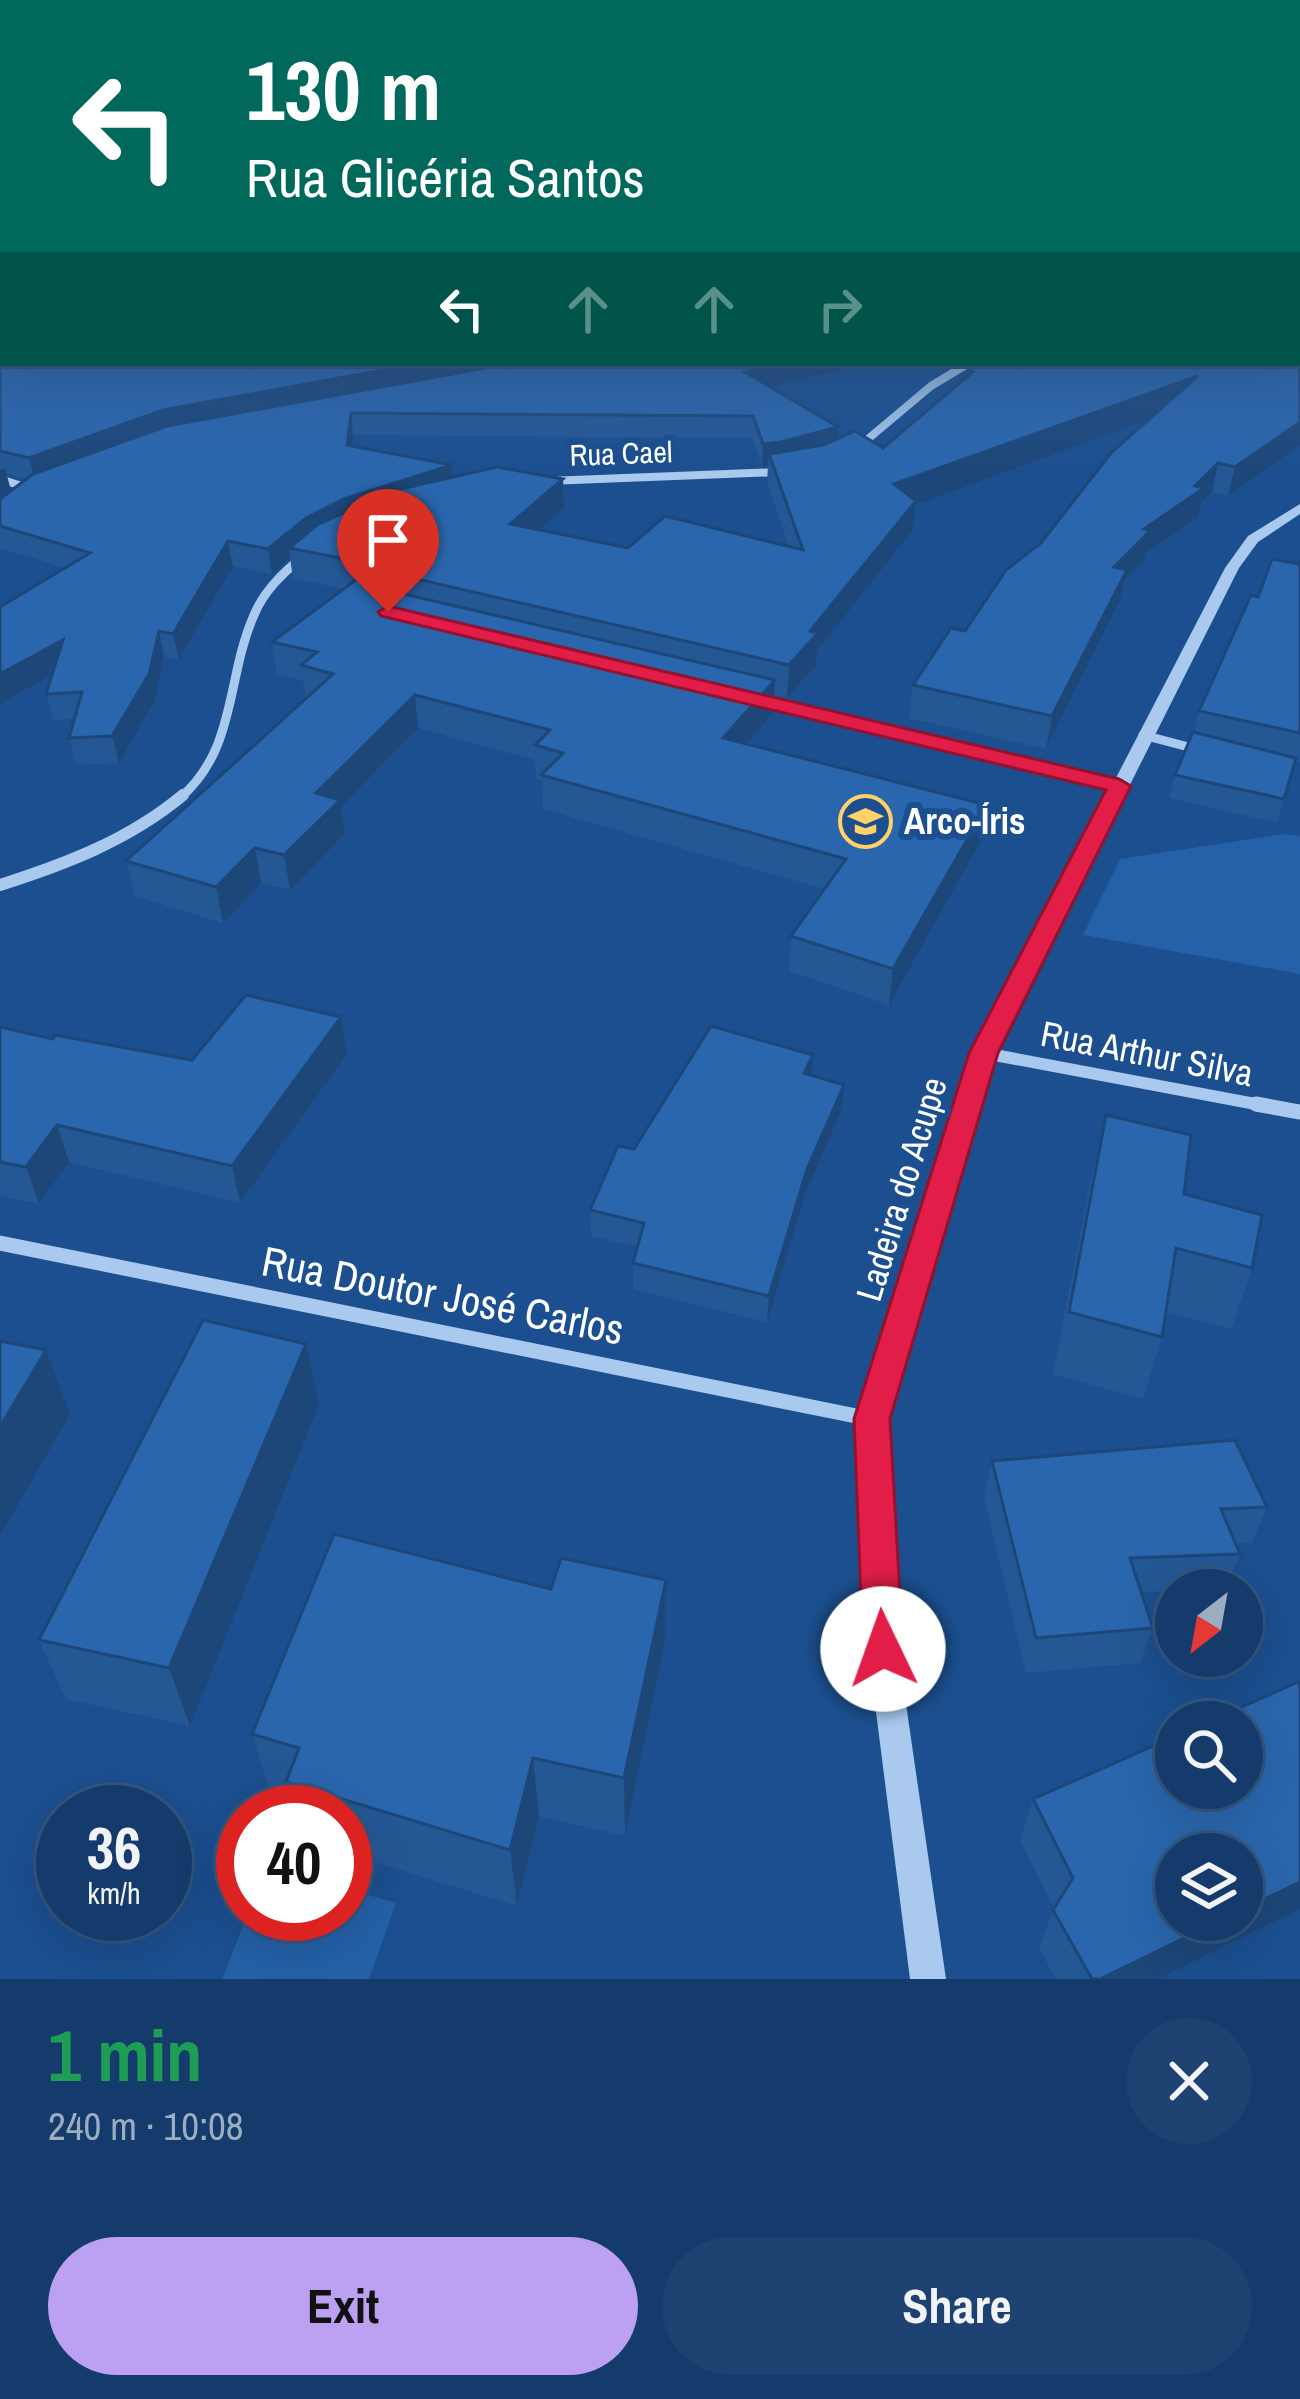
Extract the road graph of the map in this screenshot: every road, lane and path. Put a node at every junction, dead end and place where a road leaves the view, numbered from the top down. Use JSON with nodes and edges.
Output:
{"nodes":[{"id":1,"x":964,"y":366,"type":"edge"},
{"id":2,"x":836,"y":460,"type":"edge"},
{"id":3,"x":796,"y":470,"type":"edge"},
{"id":4,"x":0,"y":479,"type":"edge"},
{"id":5,"x":535,"y":482,"type":"edge"},
{"id":6,"x":50,"y":484,"type":"edge"},
{"id":7,"x":35,"y":490,"type":"junction"},
{"id":8,"x":18,"y":501,"type":"edge"},
{"id":9,"x":1300,"y":508,"type":"edge"},
{"id":10,"x":314,"y":548,"type":"edge"},
{"id":11,"x":757,"y":700,"type":"edge"},
{"id":12,"x":1143,"y":735,"type":"junction"},
{"id":13,"x":1212,"y":752,"type":"edge"},
{"id":14,"x":1119,"y":786,"type":"junction"},
{"id":15,"x":0,"y":885,"type":"edge"},
{"id":16,"x":984,"y":1053,"type":"junction"},
{"id":17,"x":1300,"y":1112,"type":"edge"},
{"id":18,"x":0,"y":1243,"type":"edge"},
{"id":19,"x":872,"y":1419,"type":"junction"},
{"id":20,"x":928,"y":1979,"type":"edge"}],
"edges":[{"from":1,"to":2,"type":"street"},
{"from":3,"to":5,"type":"street","name":"Rua Cael"},
{"from":4,"to":7,"type":"street"},
{"from":6,"to":7,"type":"street"},
{"from":7,"to":8,"type":"street"},
{"from":9,"to":12,"type":"street","name":"Ladeira do Acupe"},
{"from":10,"to":15,"type":"street"},
{"from":11,"to":14,"type":"street"},
{"from":12,"to":13,"type":"street"},
{"from":12,"to":14,"type":"street","name":"Ladeira do Acupe"},
{"from":14,"to":16,"type":"street","name":"Ladeira do Acupe"},
{"from":16,"to":17,"type":"street","name":"Rua Arthur Silva"},
{"from":16,"to":19,"type":"street","name":"Ladeira do Acupe"},
{"from":18,"to":19,"type":"street","name":"Rua Doutor José Carlos"},
{"from":19,"to":20,"type":"street","name":"Ladeira do Acupe"}]}
